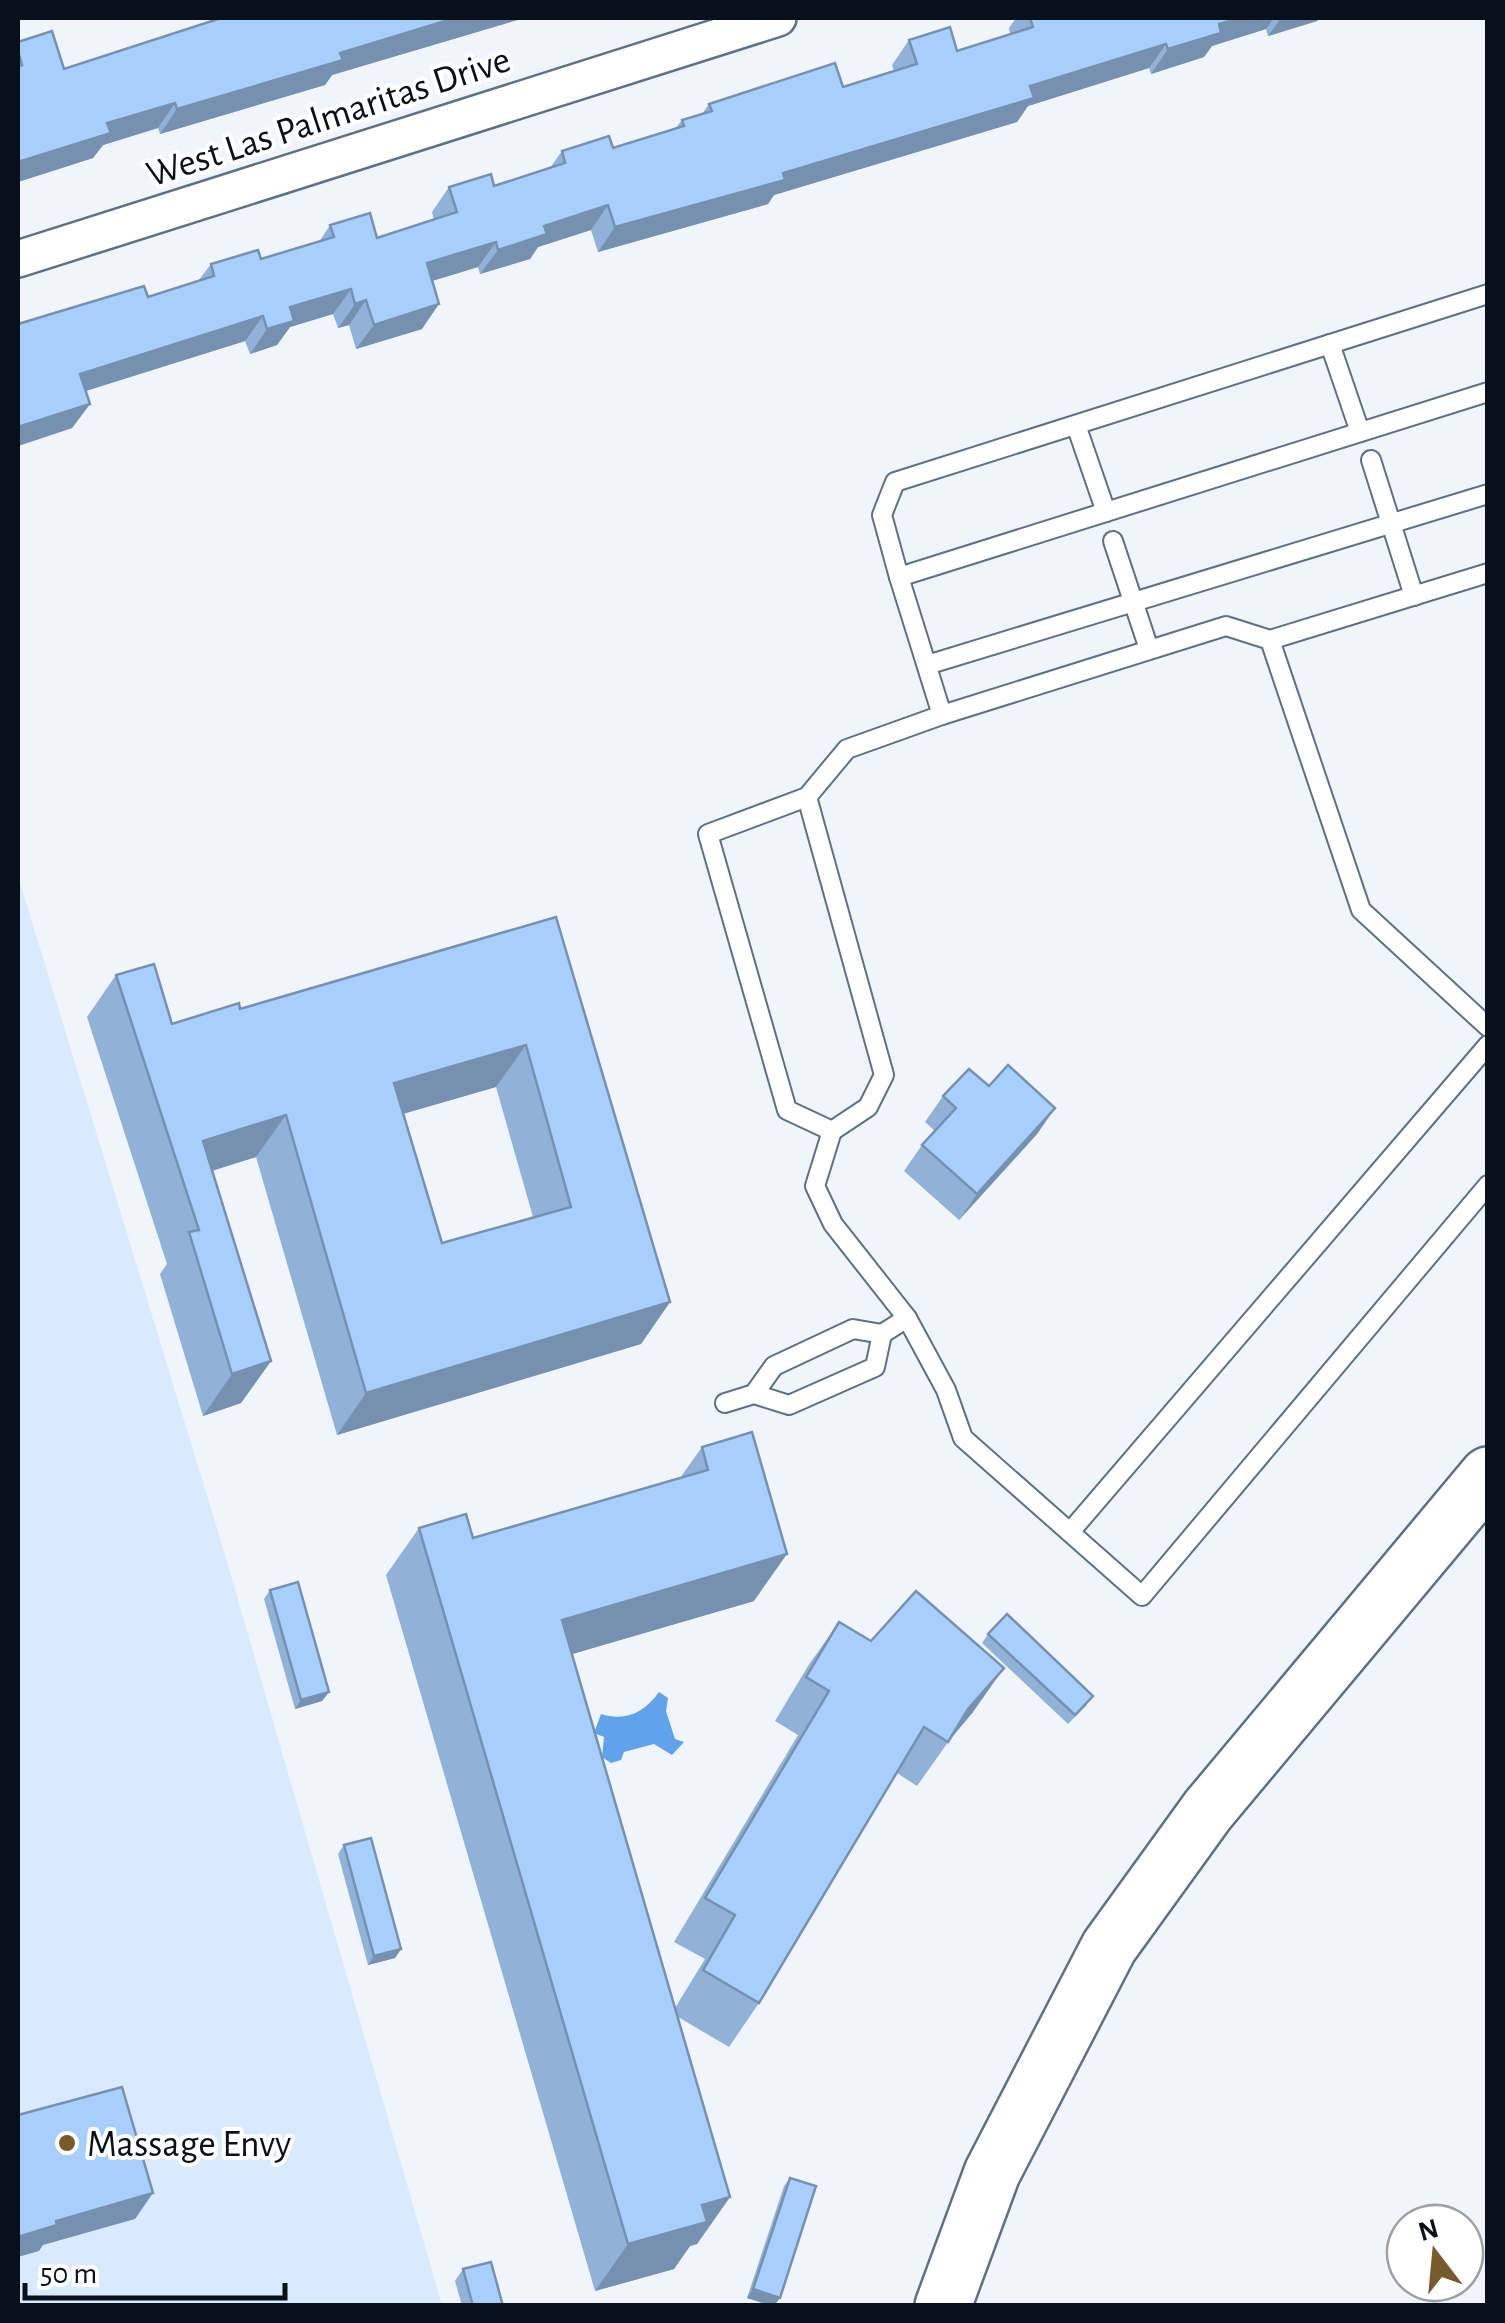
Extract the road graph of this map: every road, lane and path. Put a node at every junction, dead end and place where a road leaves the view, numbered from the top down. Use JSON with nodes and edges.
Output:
{"nodes":[{"id":1,"x":778,"y":18,"type":"edge"},
{"id":2,"x":18,"y":259,"type":"edge"},
{"id":3,"x":1488,"y":294,"type":"edge"},
{"id":4,"x":1330,"y":344,"type":"junction"},
{"id":5,"x":1488,"y":392,"type":"edge"},
{"id":6,"x":1076,"y":425,"type":"junction"},
{"id":7,"x":1360,"y":432,"type":"junction"},
{"id":8,"x":1370,"y":460,"type":"dead end"},
{"id":9,"x":1488,"y":494,"type":"edge"},
{"id":10,"x":1106,"y":512,"type":"junction"},
{"id":11,"x":1390,"y":524,"type":"junction"},
{"id":12,"x":1113,"y":541,"type":"dead end"},
{"id":13,"x":1488,"y":573,"type":"edge"},
{"id":14,"x":899,"y":576,"type":"junction"},
{"id":15,"x":1414,"y":596,"type":"junction"},
{"id":16,"x":1133,"y":602,"type":"junction"},
{"id":17,"x":1270,"y":640,"type":"junction"},
{"id":18,"x":1149,"y":650,"type":"junction"},
{"id":19,"x":927,"y":665,"type":"junction"},
{"id":20,"x":942,"y":716,"type":"junction"},
{"id":21,"x":808,"y":797,"type":"junction"},
{"id":22,"x":1488,"y":1027,"type":"edge"},
{"id":23,"x":1488,"y":1045,"type":"edge"},
{"id":24,"x":832,"y":1131,"type":"junction"},
{"id":25,"x":1488,"y":1185,"type":"edge"},
{"id":26,"x":907,"y":1318,"type":"junction"},
{"id":27,"x":882,"y":1334,"type":"junction"},
{"id":28,"x":754,"y":1394,"type":"junction"},
{"id":29,"x":725,"y":1403,"type":"dead end"},
{"id":30,"x":1488,"y":1475,"type":"edge"},
{"id":31,"x":1070,"y":1532,"type":"junction"},
{"id":32,"x":942,"y":2306,"type":"edge"}],
"edges":[{"from":1,"to":2,"type":"street","name":"West Las Palmaritas Drive"},
{"from":3,"to":4,"type":"lane"},
{"from":4,"to":6,"type":"lane"},
{"from":4,"to":7,"type":"lane"},
{"from":5,"to":7,"type":"lane"},
{"from":6,"to":10,"type":"lane"},
{"from":6,"to":14,"type":"lane"},
{"from":7,"to":10,"type":"lane"},
{"from":8,"to":11,"type":"lane"},
{"from":9,"to":11,"type":"lane"},
{"from":10,"to":14,"type":"lane"},
{"from":11,"to":15,"type":"lane"},
{"from":11,"to":16,"type":"lane"},
{"from":12,"to":16,"type":"lane"},
{"from":13,"to":15,"type":"lane"},
{"from":14,"to":19,"type":"lane"},
{"from":15,"to":17,"type":"lane"},
{"from":16,"to":18,"type":"lane"},
{"from":16,"to":19,"type":"lane"},
{"from":17,"to":18,"type":"lane"},
{"from":17,"to":22,"type":"lane"},
{"from":18,"to":20,"type":"lane"},
{"from":19,"to":20,"type":"lane"},
{"from":20,"to":21,"type":"lane"},
{"from":21,"to":24,"type":"lane"},
{"from":21,"to":24,"type":"lane"},
{"from":23,"to":31,"type":"lane"},
{"from":24,"to":26,"type":"lane"},
{"from":25,"to":31,"type":"lane"},
{"from":26,"to":27,"type":"lane"},
{"from":26,"to":31,"type":"lane"},
{"from":27,"to":28,"type":"lane"},
{"from":27,"to":28,"type":"lane"},
{"from":28,"to":29,"type":"lane"},
{"from":30,"to":32,"type":"highway"}]}
